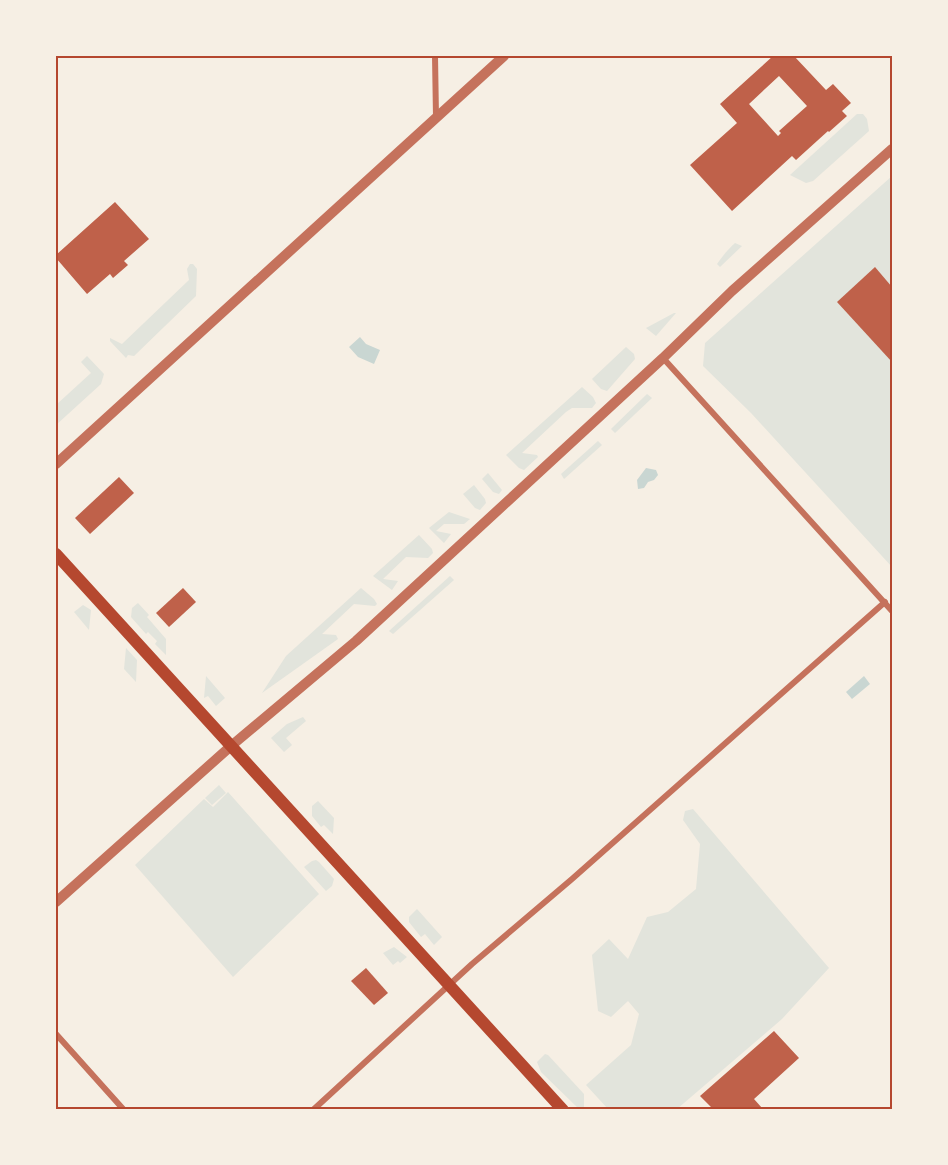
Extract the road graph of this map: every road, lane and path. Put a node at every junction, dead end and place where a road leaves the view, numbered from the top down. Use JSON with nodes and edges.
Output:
{"nodes":[{"id":1,"x":435,"y":56,"type":"edge"},
{"id":2,"x":504,"y":56,"type":"edge"},
{"id":3,"x":436,"y":117,"type":"junction"},
{"id":4,"x":892,"y":149,"type":"edge"},
{"id":5,"x":663,"y":358,"type":"junction"},
{"id":6,"x":56,"y":464,"type":"edge"},
{"id":7,"x":56,"y":554,"type":"edge"},
{"id":8,"x":885,"y":603,"type":"junction"},
{"id":9,"x":892,"y":610,"type":"edge"},
{"id":10,"x":231,"y":746,"type":"junction"},
{"id":11,"x":56,"y":902,"type":"edge"},
{"id":12,"x":450,"y":985,"type":"junction"},
{"id":13,"x":56,"y":1034,"type":"edge"},
{"id":14,"x":124,"y":1110,"type":"edge"},
{"id":15,"x":313,"y":1110,"type":"edge"},
{"id":16,"x":563,"y":1110,"type":"edge"}],
"edges":[{"from":1,"to":3,"type":"street"},
{"from":2,"to":3,"type":"street"},
{"from":3,"to":6,"type":"street"},
{"from":4,"to":5,"type":"street"},
{"from":5,"to":8,"type":"street"},
{"from":5,"to":10,"type":"street"},
{"from":7,"to":10,"type":"main road"},
{"from":8,"to":9,"type":"street"},
{"from":8,"to":12,"type":"street"},
{"from":10,"to":11,"type":"street"},
{"from":10,"to":12,"type":"main road"},
{"from":12,"to":15,"type":"street"},
{"from":12,"to":16,"type":"main road"},
{"from":13,"to":14,"type":"street"}]}
